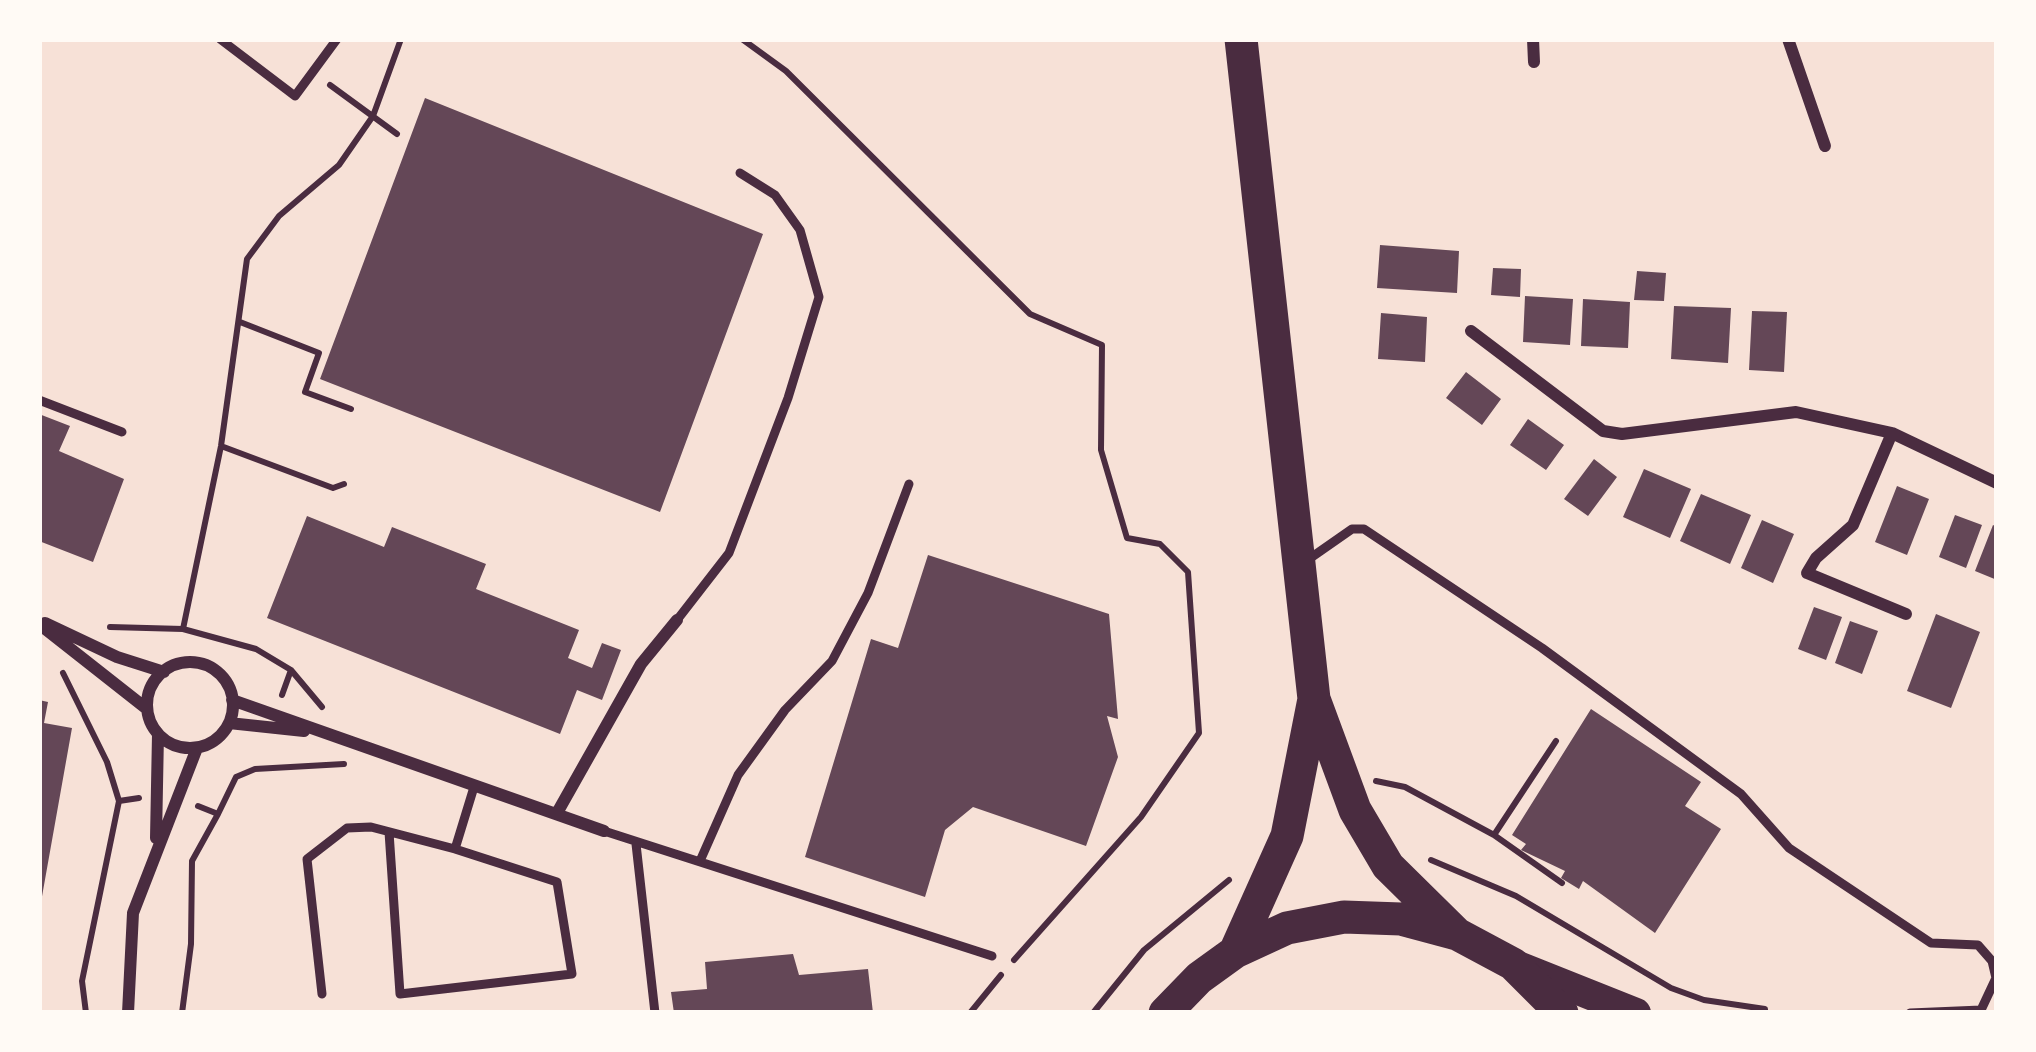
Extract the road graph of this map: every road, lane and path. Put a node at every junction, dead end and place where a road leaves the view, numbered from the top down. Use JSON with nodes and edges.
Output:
{"nodes":[{"id":1,"x":220,"y":39,"type":"edge"},
{"id":2,"x":337,"y":39,"type":"edge"},
{"id":3,"x":401,"y":39,"type":"edge"},
{"id":4,"x":742,"y":39,"type":"edge"},
{"id":5,"x":1241,"y":39,"type":"edge"},
{"id":6,"x":1532,"y":39,"type":"edge"},
{"id":7,"x":1787,"y":39,"type":"edge"},
{"id":8,"x":1534,"y":62,"type":"dead end"},
{"id":9,"x":313,"y":72,"type":"junction"},
{"id":10,"x":373,"y":116,"type":"junction"},
{"id":11,"x":397,"y":134,"type":"dead end"},
{"id":12,"x":1825,"y":146,"type":"dead end"},
{"id":13,"x":740,"y":172,"type":"dead end"},
{"id":14,"x":240,"y":322,"type":"junction"},
{"id":15,"x":1471,"y":331,"type":"dead end"},
{"id":16,"x":39,"y":400,"type":"edge"},
{"id":17,"x":351,"y":410,"type":"dead end"},
{"id":18,"x":122,"y":432,"type":"dead end"},
{"id":19,"x":1892,"y":433,"type":"junction"},
{"id":20,"x":221,"y":446,"type":"junction"},
{"id":21,"x":1997,"y":483,"type":"edge"},
{"id":22,"x":344,"y":484,"type":"dead end"},
{"id":23,"x":909,"y":484,"type":"dead end"},
{"id":24,"x":1300,"y":566,"type":"junction"},
{"id":25,"x":1906,"y":614,"type":"dead end"},
{"id":26,"x":677,"y":620,"type":"joint"},
{"id":27,"x":39,"y":622,"type":"edge"},
{"id":28,"x":183,"y":628,"type":"junction"},
{"id":29,"x":127,"y":629,"type":"dead end"},
{"id":30,"x":290,"y":670,"type":"dead end"},
{"id":31,"x":164,"y":671,"type":"junction"},
{"id":32,"x":1313,"y":699,"type":"junction"},
{"id":33,"x":232,"y":700,"type":"junction"},
{"id":34,"x":82,"y":706,"type":"dead end"},
{"id":35,"x":147,"y":709,"type":"junction"},
{"id":36,"x":229,"y":723,"type":"junction"},
{"id":37,"x":329,"y":733,"type":"junction"},
{"id":38,"x":158,"y":734,"type":"junction"},
{"id":39,"x":1556,"y":741,"type":"dead end"},
{"id":40,"x":197,"y":748,"type":"junction"},
{"id":41,"x":364,"y":750,"type":"junction"},
{"id":42,"x":273,"y":766,"type":"dead end"},
{"id":43,"x":473,"y":787,"type":"junction"},
{"id":44,"x":1378,"y":800,"type":"dead end"},
{"id":45,"x":557,"y":813,"type":"junction"},
{"id":46,"x":218,"y":814,"type":"dead end"},
{"id":47,"x":604,"y":831,"type":"joint"},
{"id":48,"x":389,"y":832,"type":"junction"},
{"id":49,"x":1493,"y":836,"type":"junction"},
{"id":50,"x":636,"y":844,"type":"junction"},
{"id":51,"x":155,"y":845,"type":"junction"},
{"id":52,"x":455,"y":849,"type":"junction"},
{"id":53,"x":1414,"y":849,"type":"dead end"},
{"id":54,"x":700,"y":861,"type":"junction"},
{"id":55,"x":1232,"y":878,"type":"dead end"},
{"id":56,"x":1562,"y":884,"type":"dead end"},
{"id":57,"x":1457,"y":934,"type":"junction"},
{"id":58,"x":1234,"y":952,"type":"junction"},
{"id":59,"x":992,"y":956,"type":"dead end"},
{"id":60,"x":1513,"y":964,"type":"junction"},
{"id":61,"x":322,"y":994,"type":"dead end"},
{"id":62,"x":86,"y":1013,"type":"edge"},
{"id":63,"x":128,"y":1013,"type":"edge"},
{"id":64,"x":182,"y":1013,"type":"edge"},
{"id":65,"x":655,"y":1013,"type":"edge"},
{"id":66,"x":970,"y":1013,"type":"edge"},
{"id":67,"x":1093,"y":1013,"type":"edge"},
{"id":68,"x":1165,"y":1013,"type":"edge"},
{"id":69,"x":1562,"y":1013,"type":"edge"},
{"id":70,"x":1636,"y":1013,"type":"edge"},
{"id":71,"x":1765,"y":1013,"type":"edge"},
{"id":72,"x":1910,"y":1013,"type":"edge"}],
"edges":[{"from":1,"to":9,"type":"lane"},
{"from":2,"to":9,"type":"lane"},
{"from":3,"to":10,"type":"path"},
{"from":4,"to":66,"type":"path"},
{"from":5,"to":24,"type":"highway"},
{"from":6,"to":8,"type":"street"},
{"from":7,"to":12,"type":"street"},
{"from":9,"to":10,"type":"path"},
{"from":10,"to":11,"type":"path"},
{"from":10,"to":14,"type":"path"},
{"from":13,"to":26,"type":"lane"},
{"from":14,"to":17,"type":"path"},
{"from":14,"to":20,"type":"path"},
{"from":15,"to":19,"type":"street"},
{"from":16,"to":18,"type":"lane"},
{"from":19,"to":21,"type":"street"},
{"from":19,"to":25,"type":"street"},
{"from":20,"to":22,"type":"path"},
{"from":20,"to":28,"type":"path"},
{"from":23,"to":54,"type":"lane"},
{"from":24,"to":32,"type":"highway"},
{"from":24,"to":72,"type":"lane"},
{"from":26,"to":45,"type":"street"},
{"from":27,"to":31,"type":"street"},
{"from":27,"to":35,"type":"street"},
{"from":28,"to":29,"type":"path"},
{"from":28,"to":30,"type":"path"},
{"from":31,"to":33,"type":"street"},
{"from":31,"to":35,"type":"street"},
{"from":32,"to":57,"type":"highway"},
{"from":32,"to":58,"type":"highway"},
{"from":33,"to":36,"type":"street"},
{"from":33,"to":37,"type":"street"},
{"from":34,"to":62,"type":"path"},
{"from":35,"to":38,"type":"street"},
{"from":36,"to":37,"type":"street"},
{"from":36,"to":40,"type":"street"},
{"from":37,"to":41,"type":"street"},
{"from":38,"to":40,"type":"street"},
{"from":38,"to":51,"type":"street"},
{"from":39,"to":49,"type":"path"},
{"from":40,"to":51,"type":"street"},
{"from":41,"to":42,"type":"path"},
{"from":41,"to":43,"type":"street"},
{"from":43,"to":45,"type":"street"},
{"from":43,"to":52,"type":"lane"},
{"from":44,"to":49,"type":"path"},
{"from":45,"to":47,"type":"street"},
{"from":46,"to":64,"type":"path"},
{"from":47,"to":50,"type":"lane"},
{"from":48,"to":52,"type":"lane"},
{"from":48,"to":52,"type":"lane"},
{"from":48,"to":61,"type":"lane"},
{"from":49,"to":56,"type":"path"},
{"from":50,"to":54,"type":"lane"},
{"from":50,"to":65,"type":"lane"},
{"from":51,"to":63,"type":"street"},
{"from":53,"to":71,"type":"path"},
{"from":54,"to":59,"type":"lane"},
{"from":55,"to":67,"type":"path"},
{"from":57,"to":58,"type":"highway"},
{"from":57,"to":60,"type":"highway"},
{"from":58,"to":68,"type":"highway"},
{"from":60,"to":69,"type":"highway"},
{"from":60,"to":70,"type":"main road"}]}
